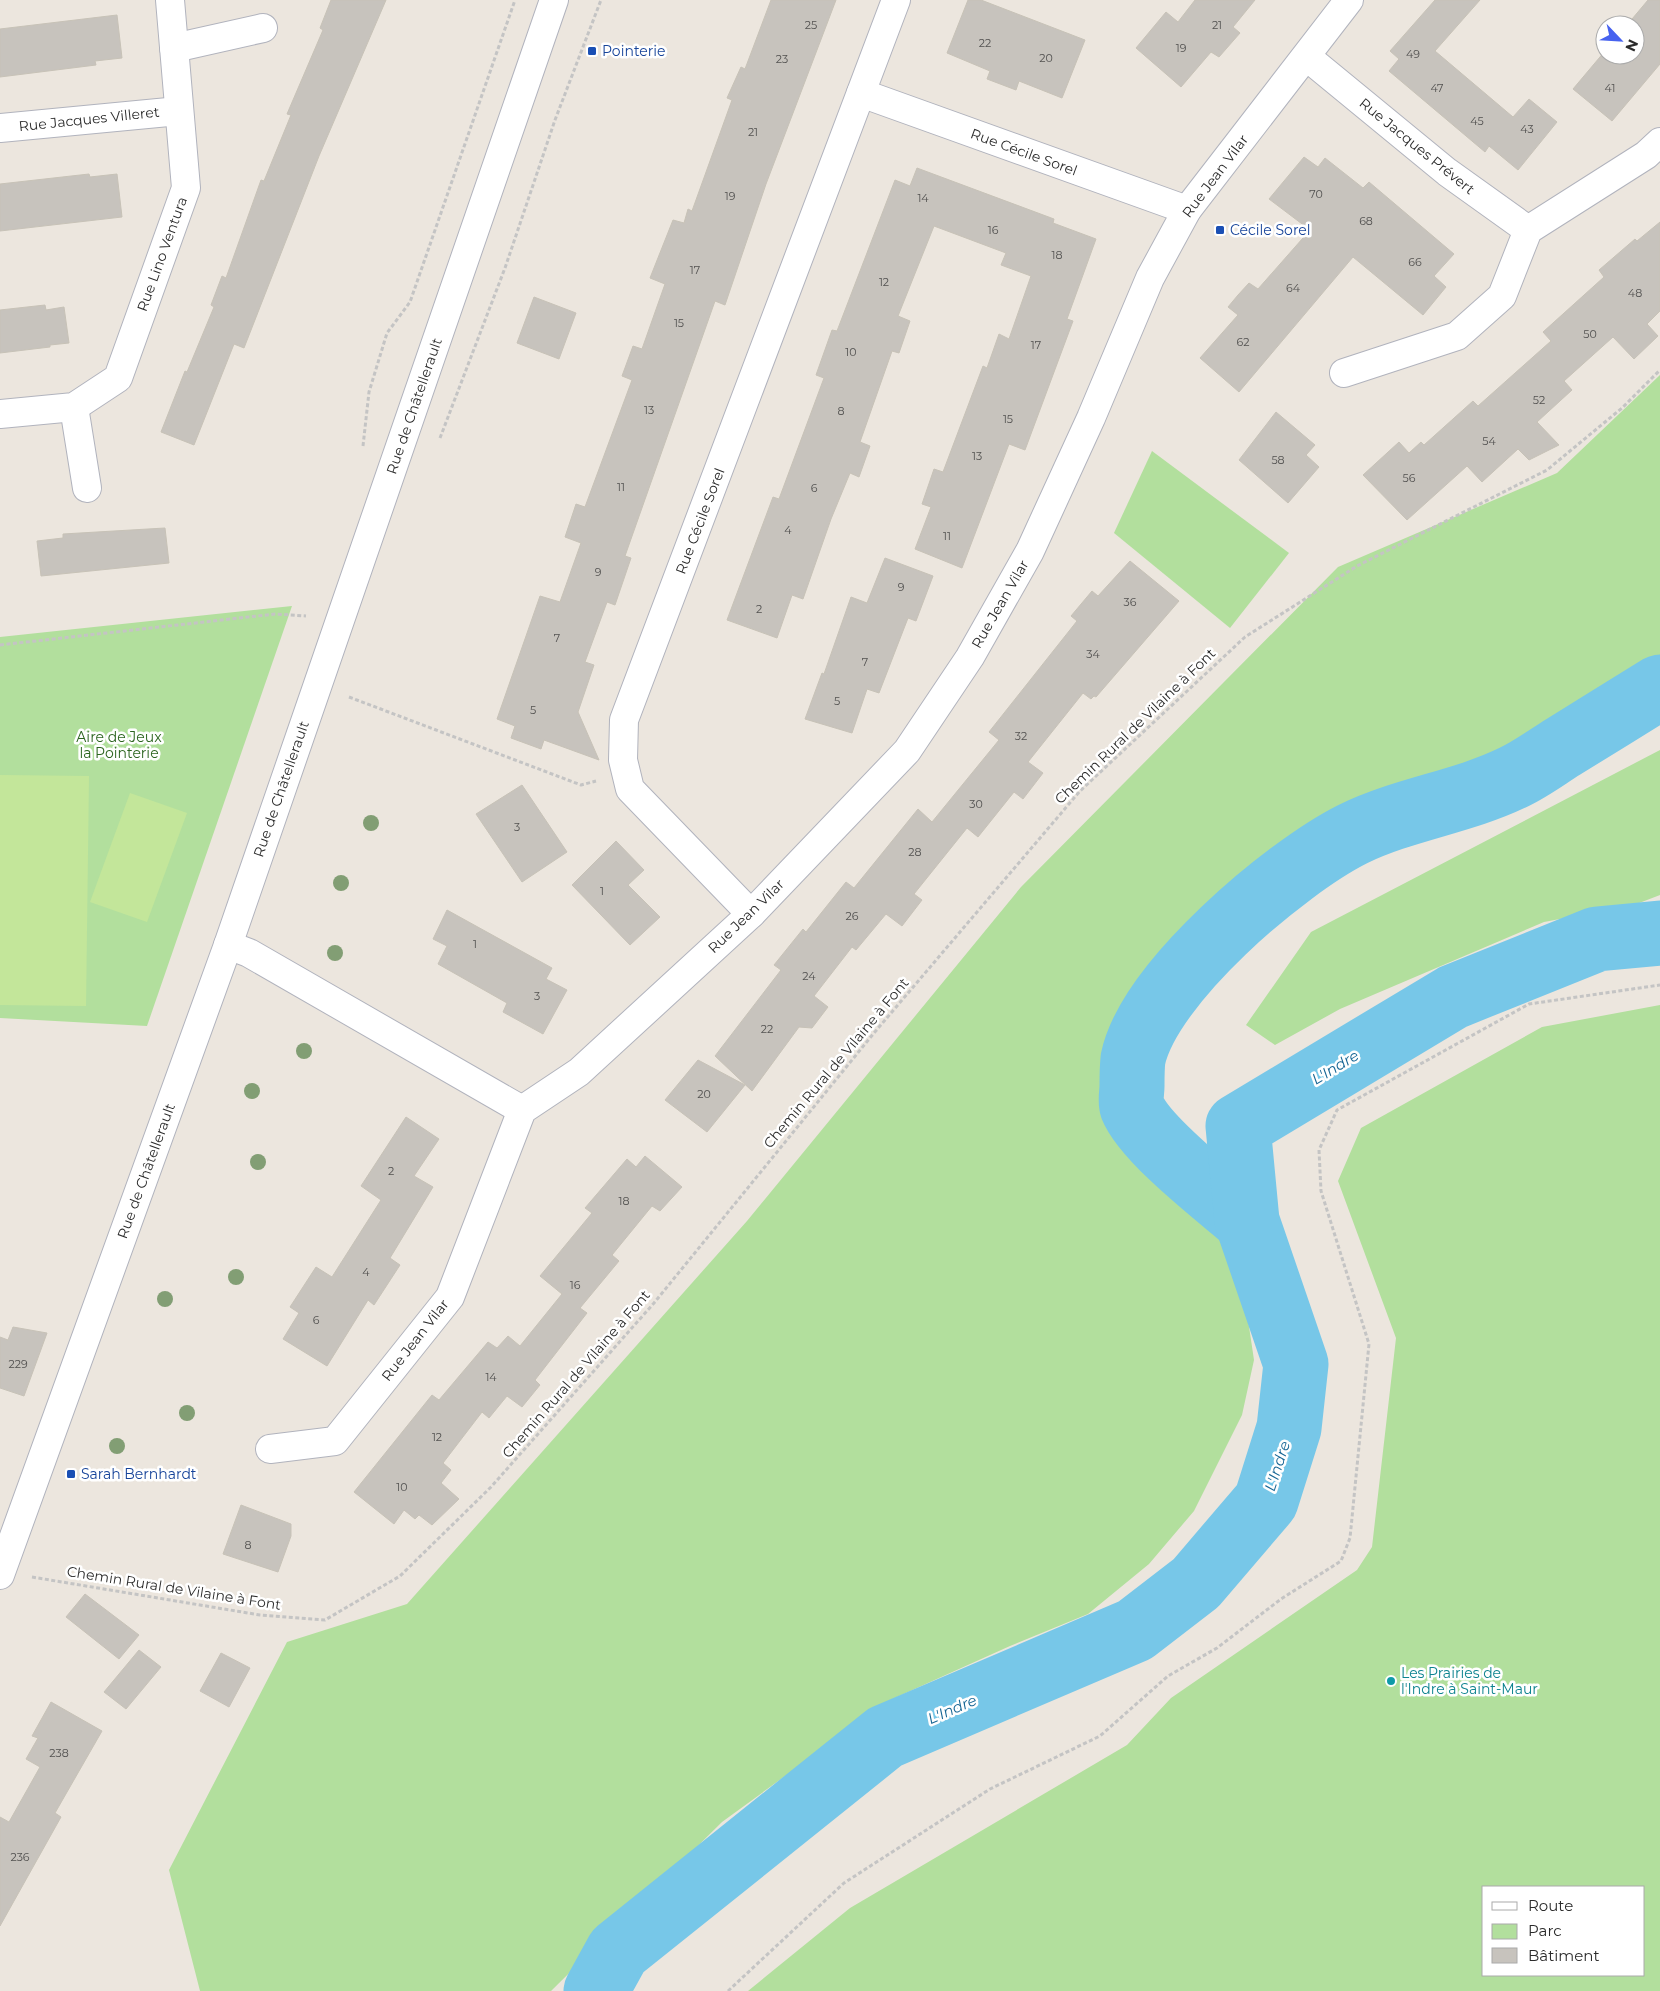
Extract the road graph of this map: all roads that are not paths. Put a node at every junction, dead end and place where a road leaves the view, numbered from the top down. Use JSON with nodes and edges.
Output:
{"nodes":[{"id":1,"x":170,"y":0,"type":"edge"},
{"id":2,"x":554,"y":0,"type":"edge"},
{"id":3,"x":896,"y":0,"type":"edge"},
{"id":4,"x":1349,"y":0,"type":"edge"},
{"id":5,"x":263,"y":28,"type":"dead end"},
{"id":6,"x":174,"y":48,"type":"junction"},
{"id":7,"x":1307,"y":57,"type":"junction"},
{"id":8,"x":861,"y":93,"type":"junction"},
{"id":9,"x":179,"y":110,"type":"junction"},
{"id":10,"x":0,"y":128,"type":"edge"},
{"id":11,"x":1660,"y":142,"type":"edge"},
{"id":12,"x":1187,"y":210,"type":"junction"},
{"id":13,"x":1528,"y":230,"type":"junction"},
{"id":14,"x":1344,"y":373,"type":"dead end"},
{"id":15,"x":74,"y":407,"type":"junction"},
{"id":16,"x":0,"y":414,"type":"edge"},
{"id":17,"x":87,"y":488,"type":"dead end"},
{"id":18,"x":751,"y":914,"type":"junction"},
{"id":19,"x":228,"y":945,"type":"junction"},
{"id":20,"x":522,"y":1110,"type":"junction"},
{"id":21,"x":270,"y":1449,"type":"dead end"},
{"id":22,"x":1,"y":1573,"type":"edge"}],
"edges":[{"from":1,"to":6,"type":"street","name":"Rue Lino Ventura"},
{"from":2,"to":19,"type":"street","name":"Rue de Châtellerault"},
{"from":3,"to":8,"type":"street","name":"Rue Cécile Sorel"},
{"from":4,"to":7,"type":"street","name":"Rue Jean Vilar"},
{"from":5,"to":6,"type":"street"},
{"from":6,"to":9,"type":"street","name":"Rue Lino Ventura"},
{"from":7,"to":12,"type":"street","name":"Rue Jean Vilar"},
{"from":7,"to":13,"type":"street","name":"Rue Jacques Prévert"},
{"from":8,"to":12,"type":"street","name":"Rue Cécile Sorel"},
{"from":8,"to":18,"type":"street","name":"Rue Cécile Sorel"},
{"from":9,"to":10,"type":"street","name":"Rue Jacques Villeret"},
{"from":9,"to":15,"type":"street","name":"Rue Lino Ventura"},
{"from":11,"to":13,"type":"street"},
{"from":12,"to":18,"type":"street","name":"Rue Jean Vilar"},
{"from":13,"to":14,"type":"street"},
{"from":15,"to":16,"type":"street","name":"Rue Lino Ventura"},
{"from":15,"to":17,"type":"street"},
{"from":18,"to":20,"type":"street","name":"Rue Jean Vilar"},
{"from":19,"to":20,"type":"street"},
{"from":19,"to":22,"type":"street","name":"Rue de Châtellerault"},
{"from":20,"to":21,"type":"street","name":"Rue Jean Vilar"}]}
